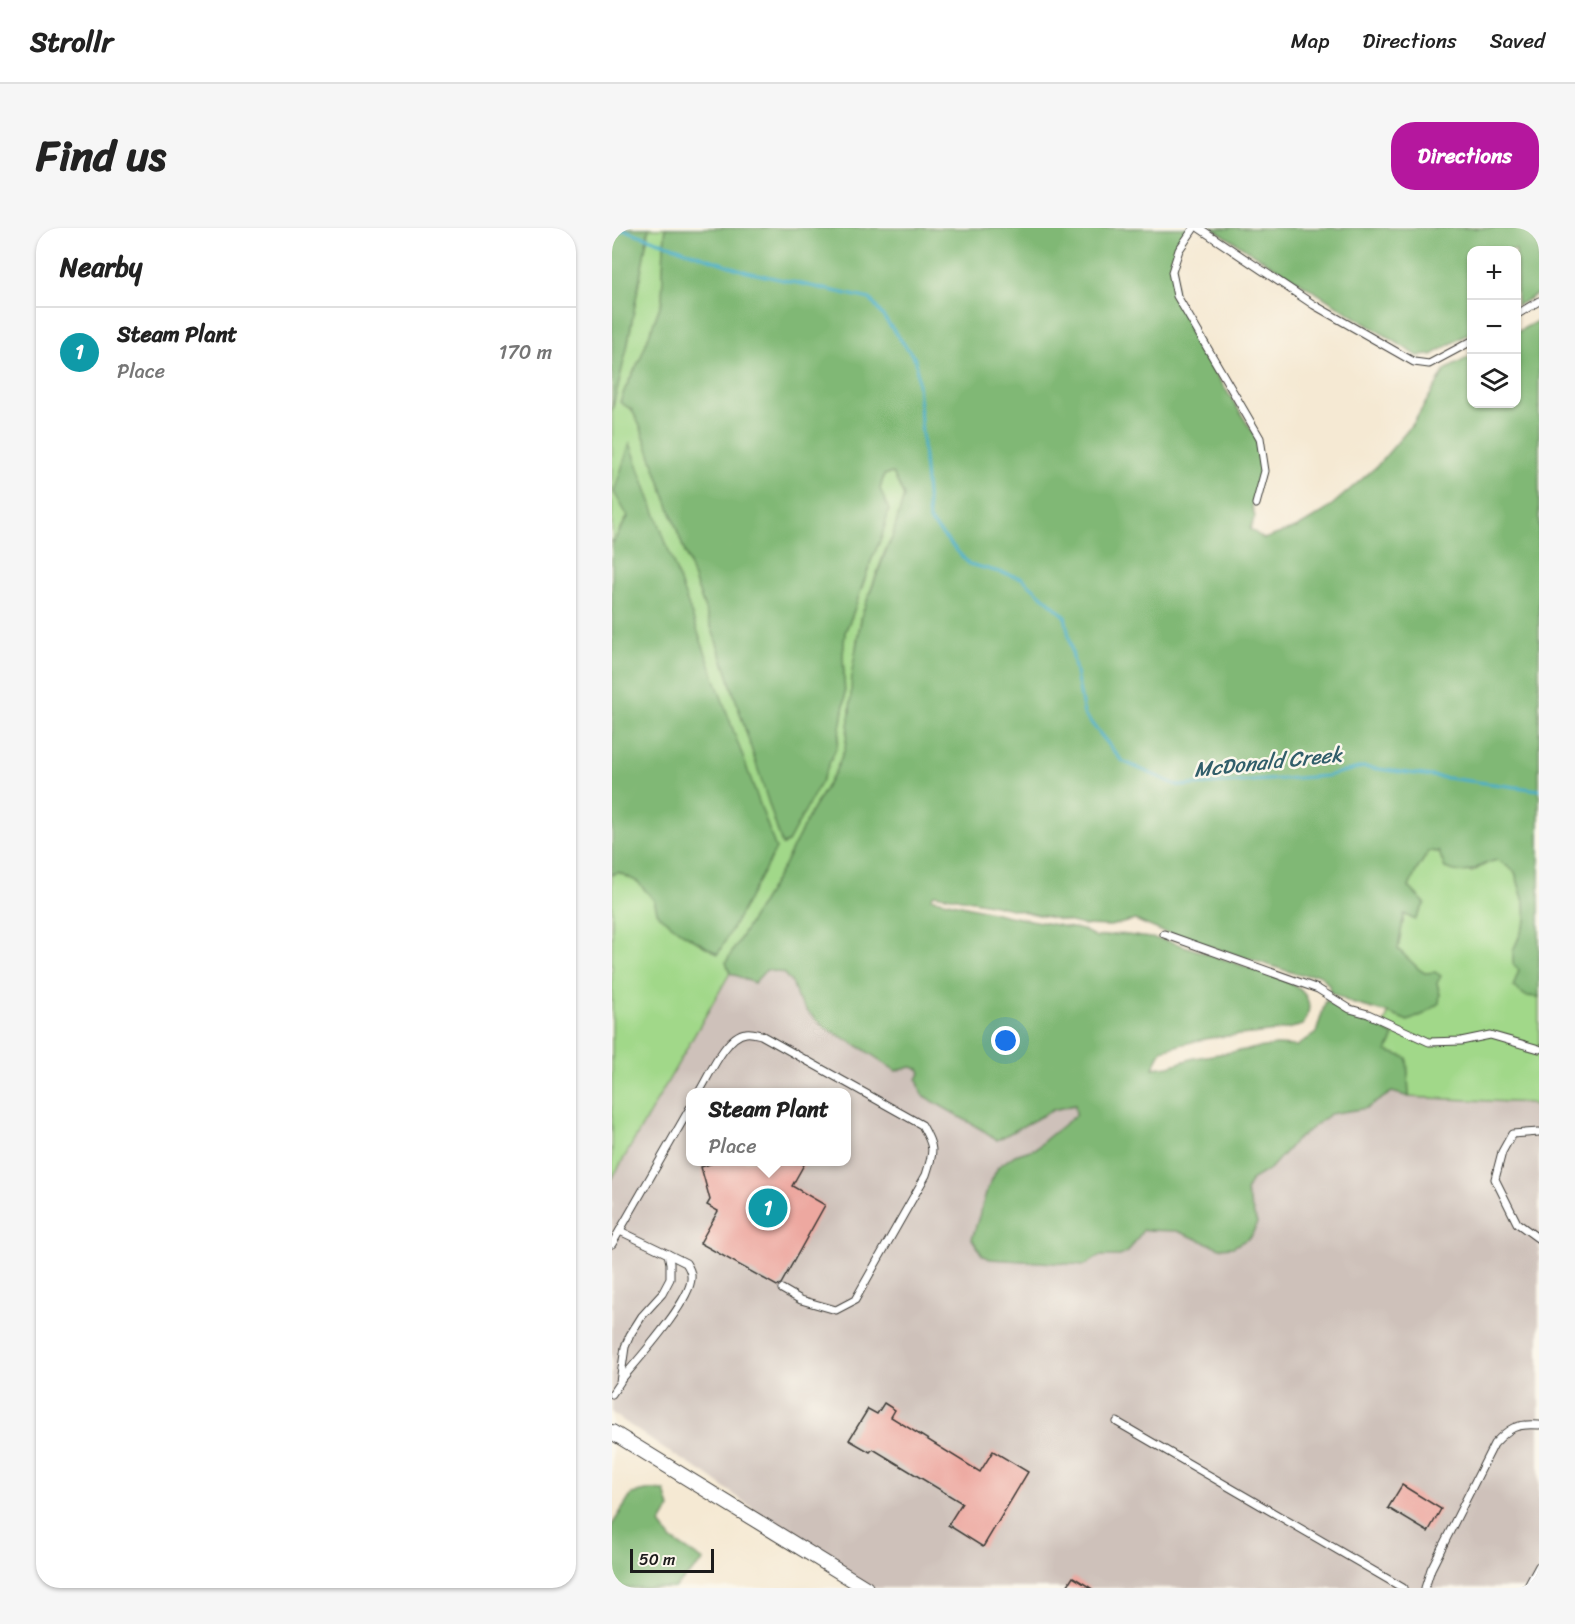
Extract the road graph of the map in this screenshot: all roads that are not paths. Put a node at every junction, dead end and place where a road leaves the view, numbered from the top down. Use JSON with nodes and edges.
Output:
{"nodes":[{"id":1,"x":1197,"y":228,"type":"edge"},
{"id":2,"x":1539,"y":301,"type":"edge"},
{"id":3,"x":1521,"y":312,"type":"edge"},
{"id":4,"x":1467,"y":344,"type":"edge"},
{"id":5,"x":1256,"y":504,"type":"dead end"},
{"id":6,"x":1164,"y":934,"type":"dead end"},
{"id":7,"x":1539,"y":1049,"type":"edge"},
{"id":8,"x":701,"y":1088,"type":"edge"},
{"id":9,"x":686,"y":1115,"type":"edge"},
{"id":10,"x":1539,"y":1132,"type":"edge"},
{"id":11,"x":620,"y":1230,"type":"junction"},
{"id":12,"x":1539,"y":1239,"type":"edge"},
{"id":13,"x":612,"y":1244,"type":"edge"},
{"id":14,"x":668,"y":1254,"type":"junction"},
{"id":15,"x":782,"y":1289,"type":"dead end"},
{"id":16,"x":620,"y":1382,"type":"junction"},
{"id":17,"x":612,"y":1394,"type":"edge"},
{"id":18,"x":1117,"y":1422,"type":"dead end"},
{"id":19,"x":1539,"y":1425,"type":"edge"},
{"id":20,"x":612,"y":1432,"type":"edge"},
{"id":21,"x":1539,"y":1566,"type":"edge"},
{"id":22,"x":866,"y":1588,"type":"edge"},
{"id":23,"x":1403,"y":1588,"type":"edge"},
{"id":24,"x":1425,"y":1588,"type":"edge"},
{"id":25,"x":1527,"y":1588,"type":"edge"}],
"edges":[{"from":1,"to":4,"type":"lane"},
{"from":1,"to":5,"type":"lane"},
{"from":2,"to":3,"type":"lane"},
{"from":6,"to":7,"type":"lane"},
{"from":8,"to":15,"type":"lane"},
{"from":9,"to":11,"type":"lane"},
{"from":10,"to":12,"type":"lane"},
{"from":11,"to":13,"type":"lane"},
{"from":11,"to":14,"type":"lane"},
{"from":14,"to":16,"type":"lane"},
{"from":14,"to":16,"type":"lane"},
{"from":16,"to":17,"type":"lane"},
{"from":18,"to":23,"type":"lane"},
{"from":19,"to":24,"type":"lane"},
{"from":20,"to":22,"type":"street"},
{"from":21,"to":25,"type":"lane"}]}
